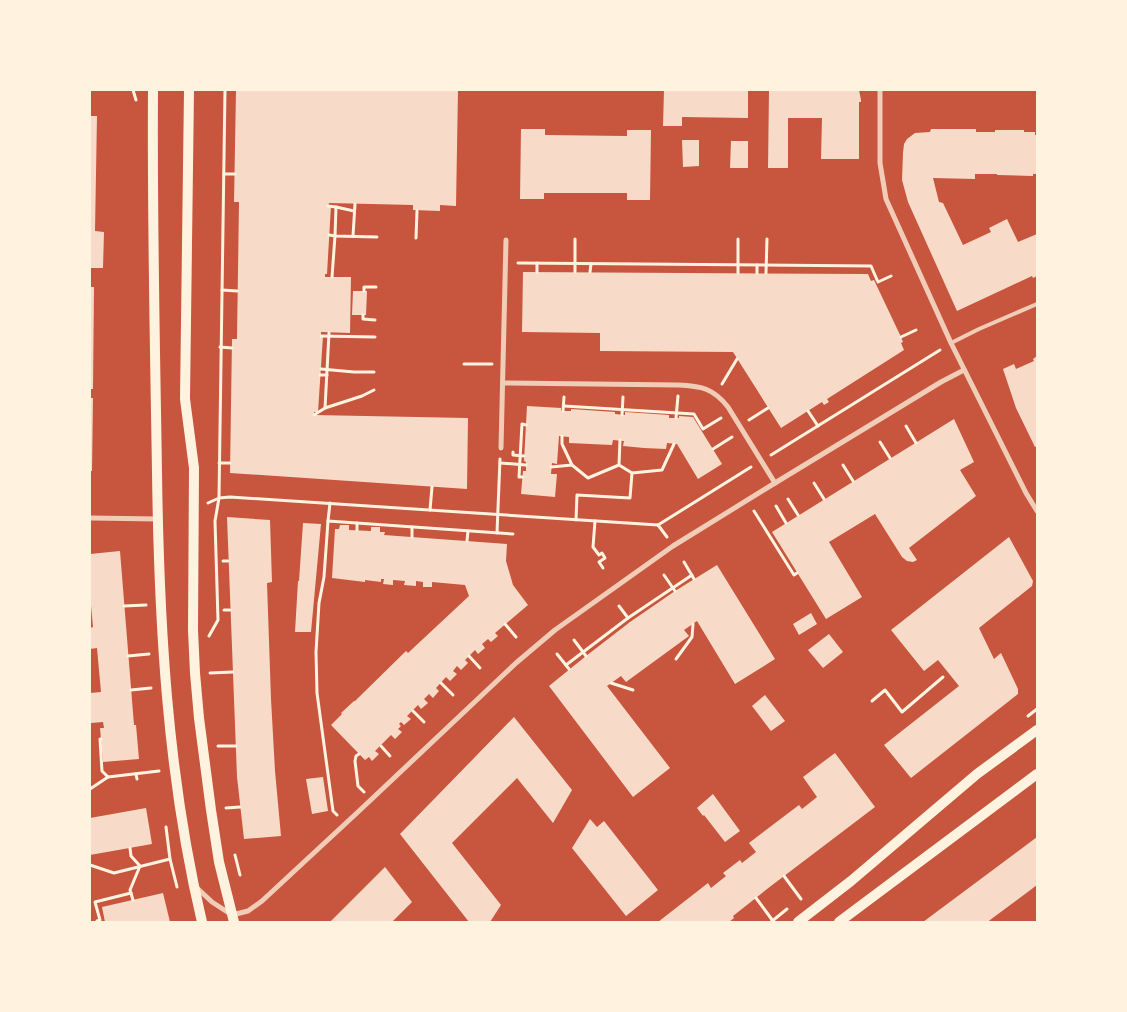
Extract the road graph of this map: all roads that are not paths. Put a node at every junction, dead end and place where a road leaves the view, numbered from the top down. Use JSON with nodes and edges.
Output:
{"nodes":[{"id":1,"x":153,"y":90,"type":"edge"},
{"id":2,"x":189,"y":90,"type":"edge"},
{"id":3,"x":880,"y":90,"type":"edge"},
{"id":4,"x":506,"y":240,"type":"dead end"},
{"id":5,"x":1037,"y":304,"type":"edge"},
{"id":6,"x":951,"y":343,"type":"junction"},
{"id":7,"x":964,"y":370,"type":"junction"},
{"id":8,"x":503,"y":383,"type":"junction"},
{"id":9,"x":501,"y":448,"type":"road end"},
{"id":10,"x":775,"y":482,"type":"junction"},
{"id":11,"x":1037,"y":511,"type":"edge"},
{"id":12,"x":90,"y":518,"type":"edge"},
{"id":13,"x":158,"y":519,"type":"junction"},
{"id":14,"x":1037,"y":730,"type":"edge"},
{"id":15,"x":1037,"y":774,"type":"edge"},
{"id":16,"x":194,"y":886,"type":"junction"},
{"id":17,"x":233,"y":919,"type":"edge"},
{"id":18,"x":202,"y":922,"type":"edge"},
{"id":19,"x":798,"y":922,"type":"edge"},
{"id":20,"x":839,"y":922,"type":"edge"}],
"edges":[{"from":1,"to":13,"type":"main road"},
{"from":2,"to":17,"type":"main road"},
{"from":3,"to":6,"type":"street"},
{"from":4,"to":8,"type":"street"},
{"from":5,"to":6,"type":"lane"},
{"from":6,"to":7,"type":"street"},
{"from":7,"to":10,"type":"street"},
{"from":7,"to":11,"type":"street"},
{"from":8,"to":9,"type":"street"},
{"from":8,"to":10,"type":"street"},
{"from":10,"to":17,"type":"street"},
{"from":12,"to":13,"type":"street"},
{"from":13,"to":16,"type":"main road"},
{"from":14,"to":19,"type":"main road"},
{"from":15,"to":20,"type":"main road"},
{"from":16,"to":17,"type":"street"},
{"from":16,"to":18,"type":"main road"}]}
